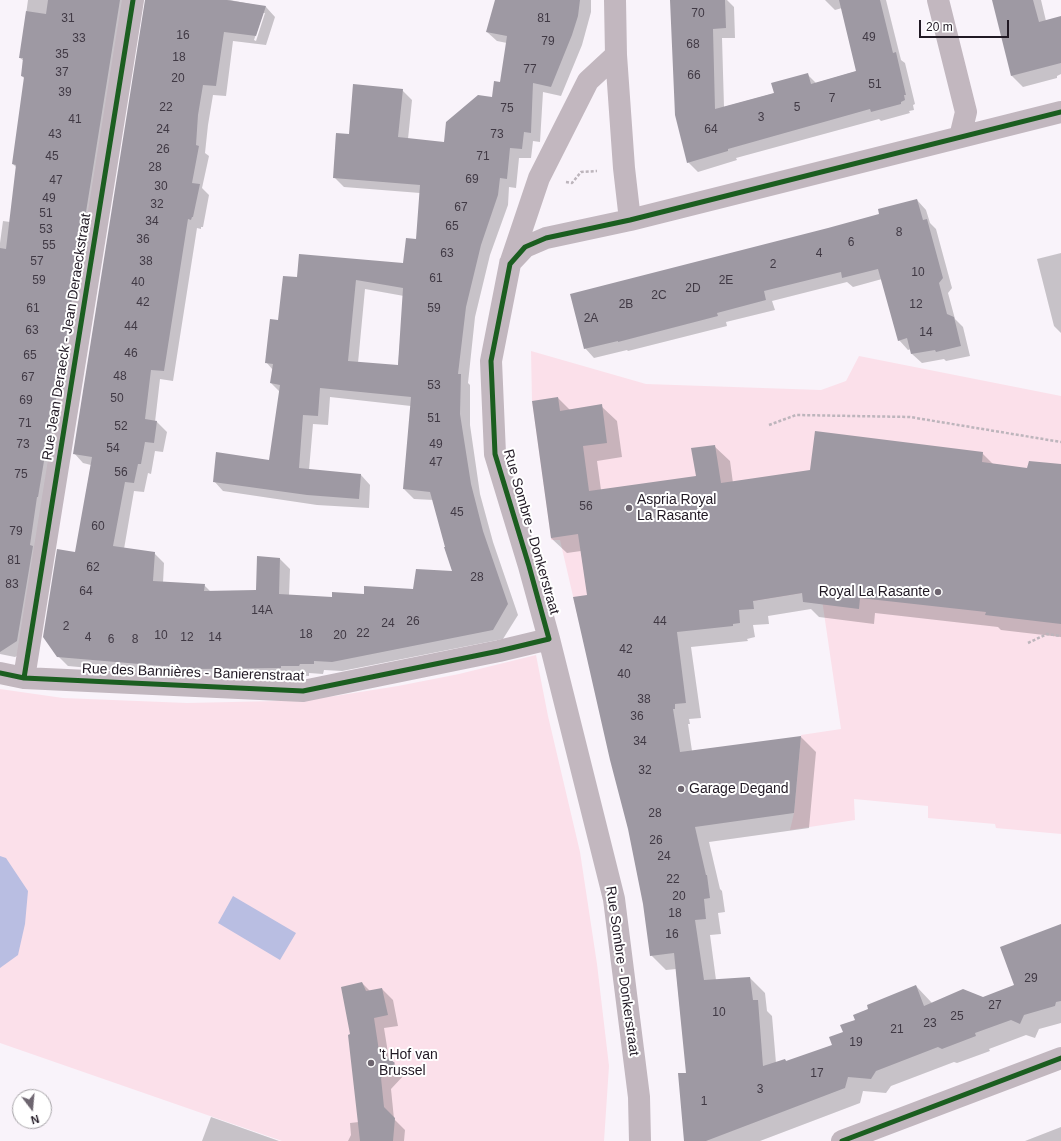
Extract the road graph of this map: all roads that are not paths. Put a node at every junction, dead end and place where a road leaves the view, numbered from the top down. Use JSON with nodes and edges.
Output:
{"nodes":[{"id":1,"x":133,"y":0,"type":"edge"},
{"id":2,"x":615,"y":0,"type":"edge"},
{"id":3,"x":938,"y":0,"type":"edge"},
{"id":4,"x":616,"y":55,"type":"junction"},
{"id":5,"x":1061,"y":112,"type":"edge"},
{"id":6,"x":960,"y":137,"type":"junction"},
{"id":7,"x":630,"y":220,"type":"junction"},
{"id":8,"x":510,"y":264,"type":"junction"},
{"id":9,"x":549,"y":639,"type":"junction"},
{"id":10,"x":0,"y":673,"type":"edge"},
{"id":11,"x":24,"y":678,"type":"junction"},
{"id":12,"x":1061,"y":1058,"type":"edge"},
{"id":13,"x":640,"y":1141,"type":"edge"},
{"id":14,"x":842,"y":1141,"type":"edge"}],
"edges":[{"from":1,"to":11,"type":"street","name":"Rue Jean Deraeck - Jean Deraeckstraat"},
{"from":2,"to":4,"type":"street"},
{"from":3,"to":6,"type":"street"},
{"from":4,"to":7,"type":"street"},
{"from":4,"to":8,"type":"street","name":"Rue Sombre - Donkerstraat"},
{"from":5,"to":6,"type":"street"},
{"from":6,"to":7,"type":"street"},
{"from":7,"to":8,"type":"street"},
{"from":8,"to":9,"type":"street","name":"Rue Sombre - Donkerstraat"},
{"from":9,"to":11,"type":"street","name":"Rue des Bannières - Banierenstraat"},
{"from":9,"to":13,"type":"street","name":"Rue Sombre - Donkerstraat"},
{"from":10,"to":11,"type":"street","name":"Rue des Bannières - Banierenstraat"},
{"from":12,"to":14,"type":"street"}]}
